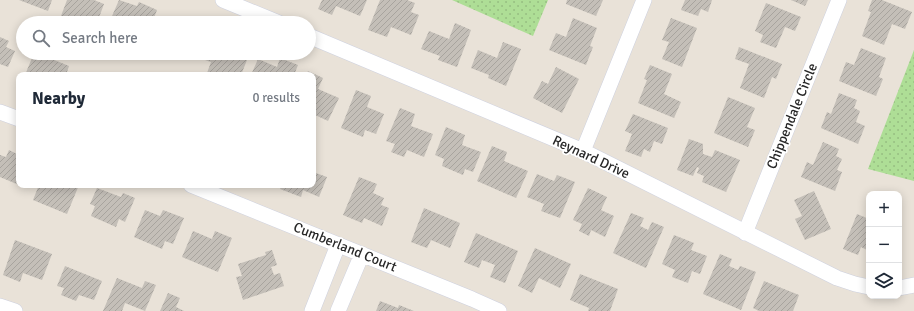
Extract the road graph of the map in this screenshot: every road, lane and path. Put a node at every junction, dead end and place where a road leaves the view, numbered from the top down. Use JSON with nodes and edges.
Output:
{"nodes":[{"id":1,"x":644,"y":0,"type":"edge"},
{"id":2,"x":839,"y":0,"type":"edge"},
{"id":3,"x":228,"y":1,"type":"edge"},
{"id":4,"x":263,"y":16,"type":"edge"},
{"id":5,"x":316,"y":39,"type":"edge"},
{"id":6,"x":0,"y":112,"type":"edge"},
{"id":7,"x":16,"y":118,"type":"edge"},
{"id":8,"x":583,"y":151,"type":"junction"},
{"id":9,"x":198,"y":188,"type":"edge"},
{"id":10,"x":745,"y":233,"type":"junction"},
{"id":11,"x":338,"y":245,"type":"junction"},
{"id":12,"x":362,"y":254,"type":"junction"},
{"id":13,"x":914,"y":285,"type":"edge"},
{"id":14,"x":866,"y":286,"type":"edge"},
{"id":15,"x":902,"y":287,"type":"edge"},
{"id":16,"x":0,"y":306,"type":"edge"},
{"id":17,"x":15,"y":311,"type":"edge"},
{"id":18,"x":312,"y":311,"type":"edge"},
{"id":19,"x":338,"y":311,"type":"edge"},
{"id":20,"x":499,"y":311,"type":"edge"}],
"edges":[{"from":1,"to":8,"type":"street"},
{"from":2,"to":10,"type":"street","name":"Chippendale Circle"},
{"from":3,"to":4,"type":"street"},
{"from":5,"to":8,"type":"street","name":"Reynard Drive"},
{"from":6,"to":7,"type":"street"},
{"from":8,"to":10,"type":"street","name":"Reynard Drive"},
{"from":9,"to":11,"type":"street","name":"Cumberland Court"},
{"from":10,"to":14,"type":"street","name":"Reynard Drive"},
{"from":11,"to":12,"type":"street","name":"Cumberland Court"},
{"from":11,"to":18,"type":"street"},
{"from":12,"to":19,"type":"street"},
{"from":12,"to":20,"type":"street","name":"Cumberland Court"},
{"from":13,"to":15,"type":"street"},
{"from":16,"to":17,"type":"street"}]}
